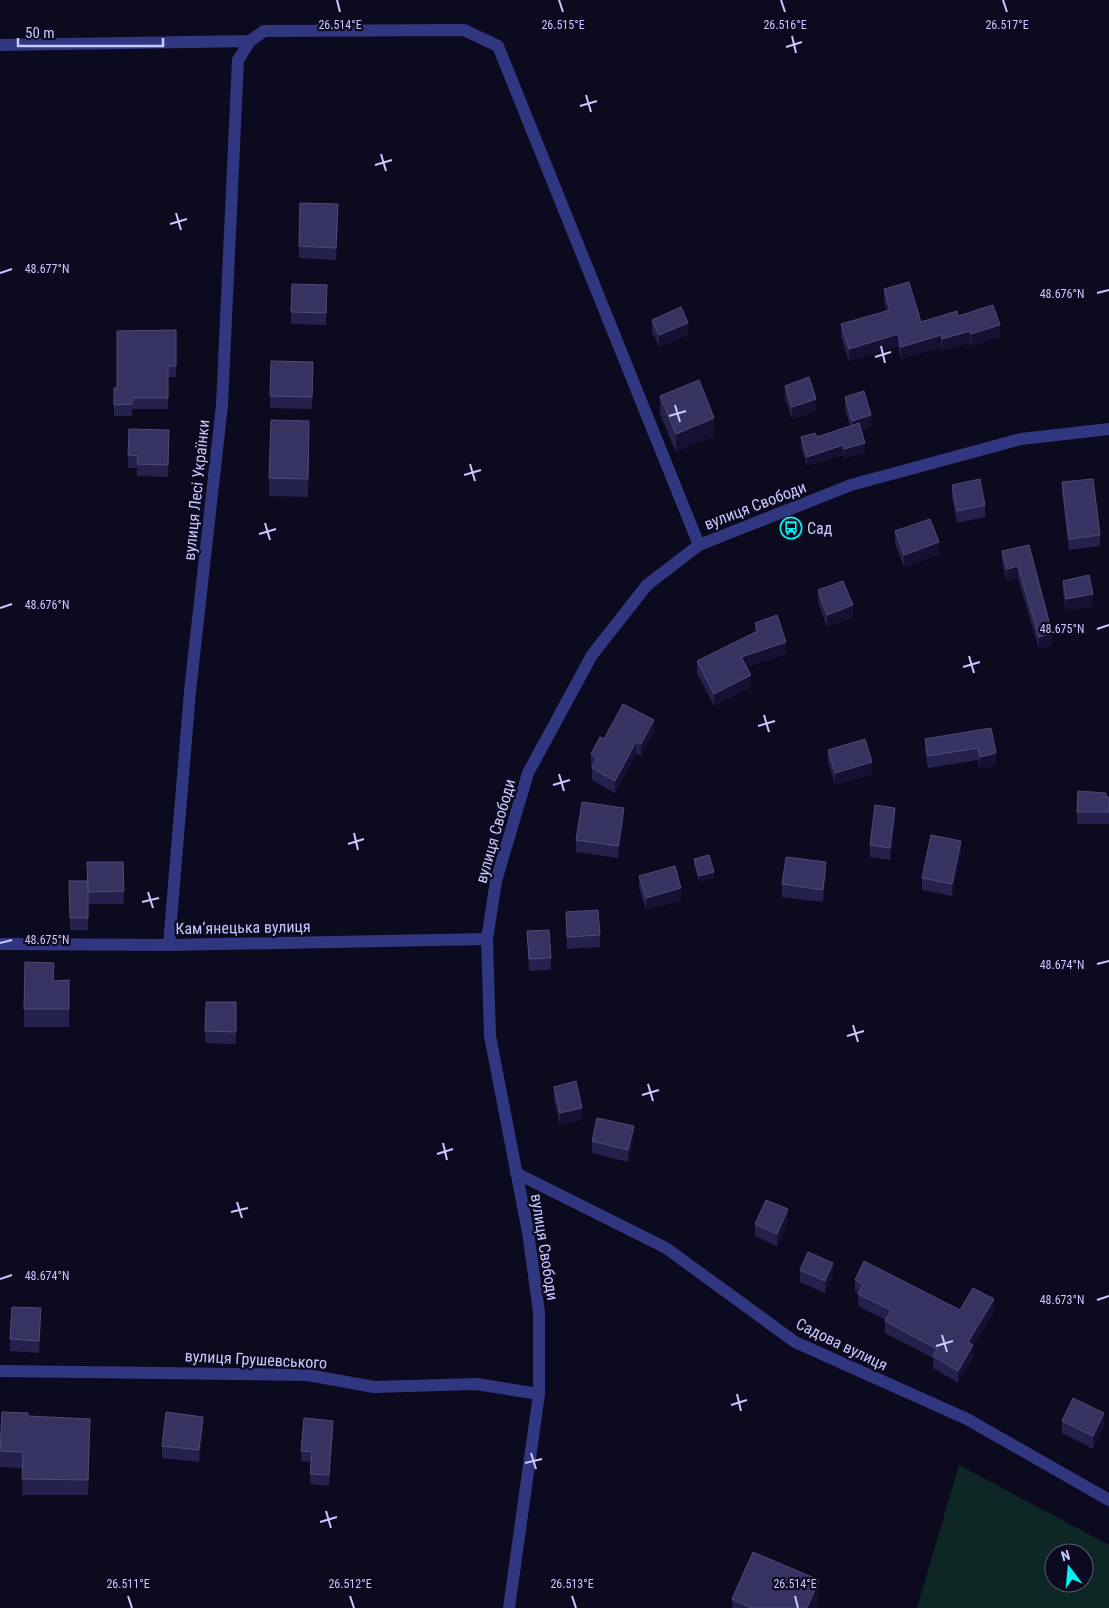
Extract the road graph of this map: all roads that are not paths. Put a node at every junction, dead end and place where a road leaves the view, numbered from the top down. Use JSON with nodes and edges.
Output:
{"nodes":[{"id":1,"x":250,"y":41,"type":"junction"},
{"id":2,"x":0,"y":46,"type":"edge"},
{"id":3,"x":1109,"y":428,"type":"edge"},
{"id":4,"x":699,"y":545,"type":"junction"},
{"id":5,"x":487,"y":939,"type":"junction"},
{"id":6,"x":0,"y":944,"type":"edge"},
{"id":7,"x":169,"y":945,"type":"junction"},
{"id":8,"x":516,"y":1173,"type":"junction"},
{"id":9,"x":0,"y":1371,"type":"edge"},
{"id":10,"x":538,"y":1394,"type":"junction"},
{"id":11,"x":1109,"y":1500,"type":"edge"},
{"id":12,"x":509,"y":1608,"type":"edge"}],
"edges":[{"from":1,"to":2,"type":"street"},
{"from":1,"to":4,"type":"street"},
{"from":1,"to":7,"type":"street","name":"вулиця Лесі Українки"},
{"from":3,"to":4,"type":"street","name":"вулиця Свободи"},
{"from":4,"to":5,"type":"street","name":"вулиця Свободи"},
{"from":5,"to":7,"type":"street","name":"Камʼянецька вулиця"},
{"from":5,"to":8,"type":"street","name":"вулиця Свободи"},
{"from":6,"to":7,"type":"street","name":"Камʼянецька вулиця"},
{"from":8,"to":10,"type":"street","name":"вулиця Свободи"},
{"from":8,"to":11,"type":"street","name":"Садова вулиця"},
{"from":9,"to":10,"type":"street","name":"вулиця Грушевського"},
{"from":10,"to":12,"type":"street","name":"вулиця Свободи"}]}
